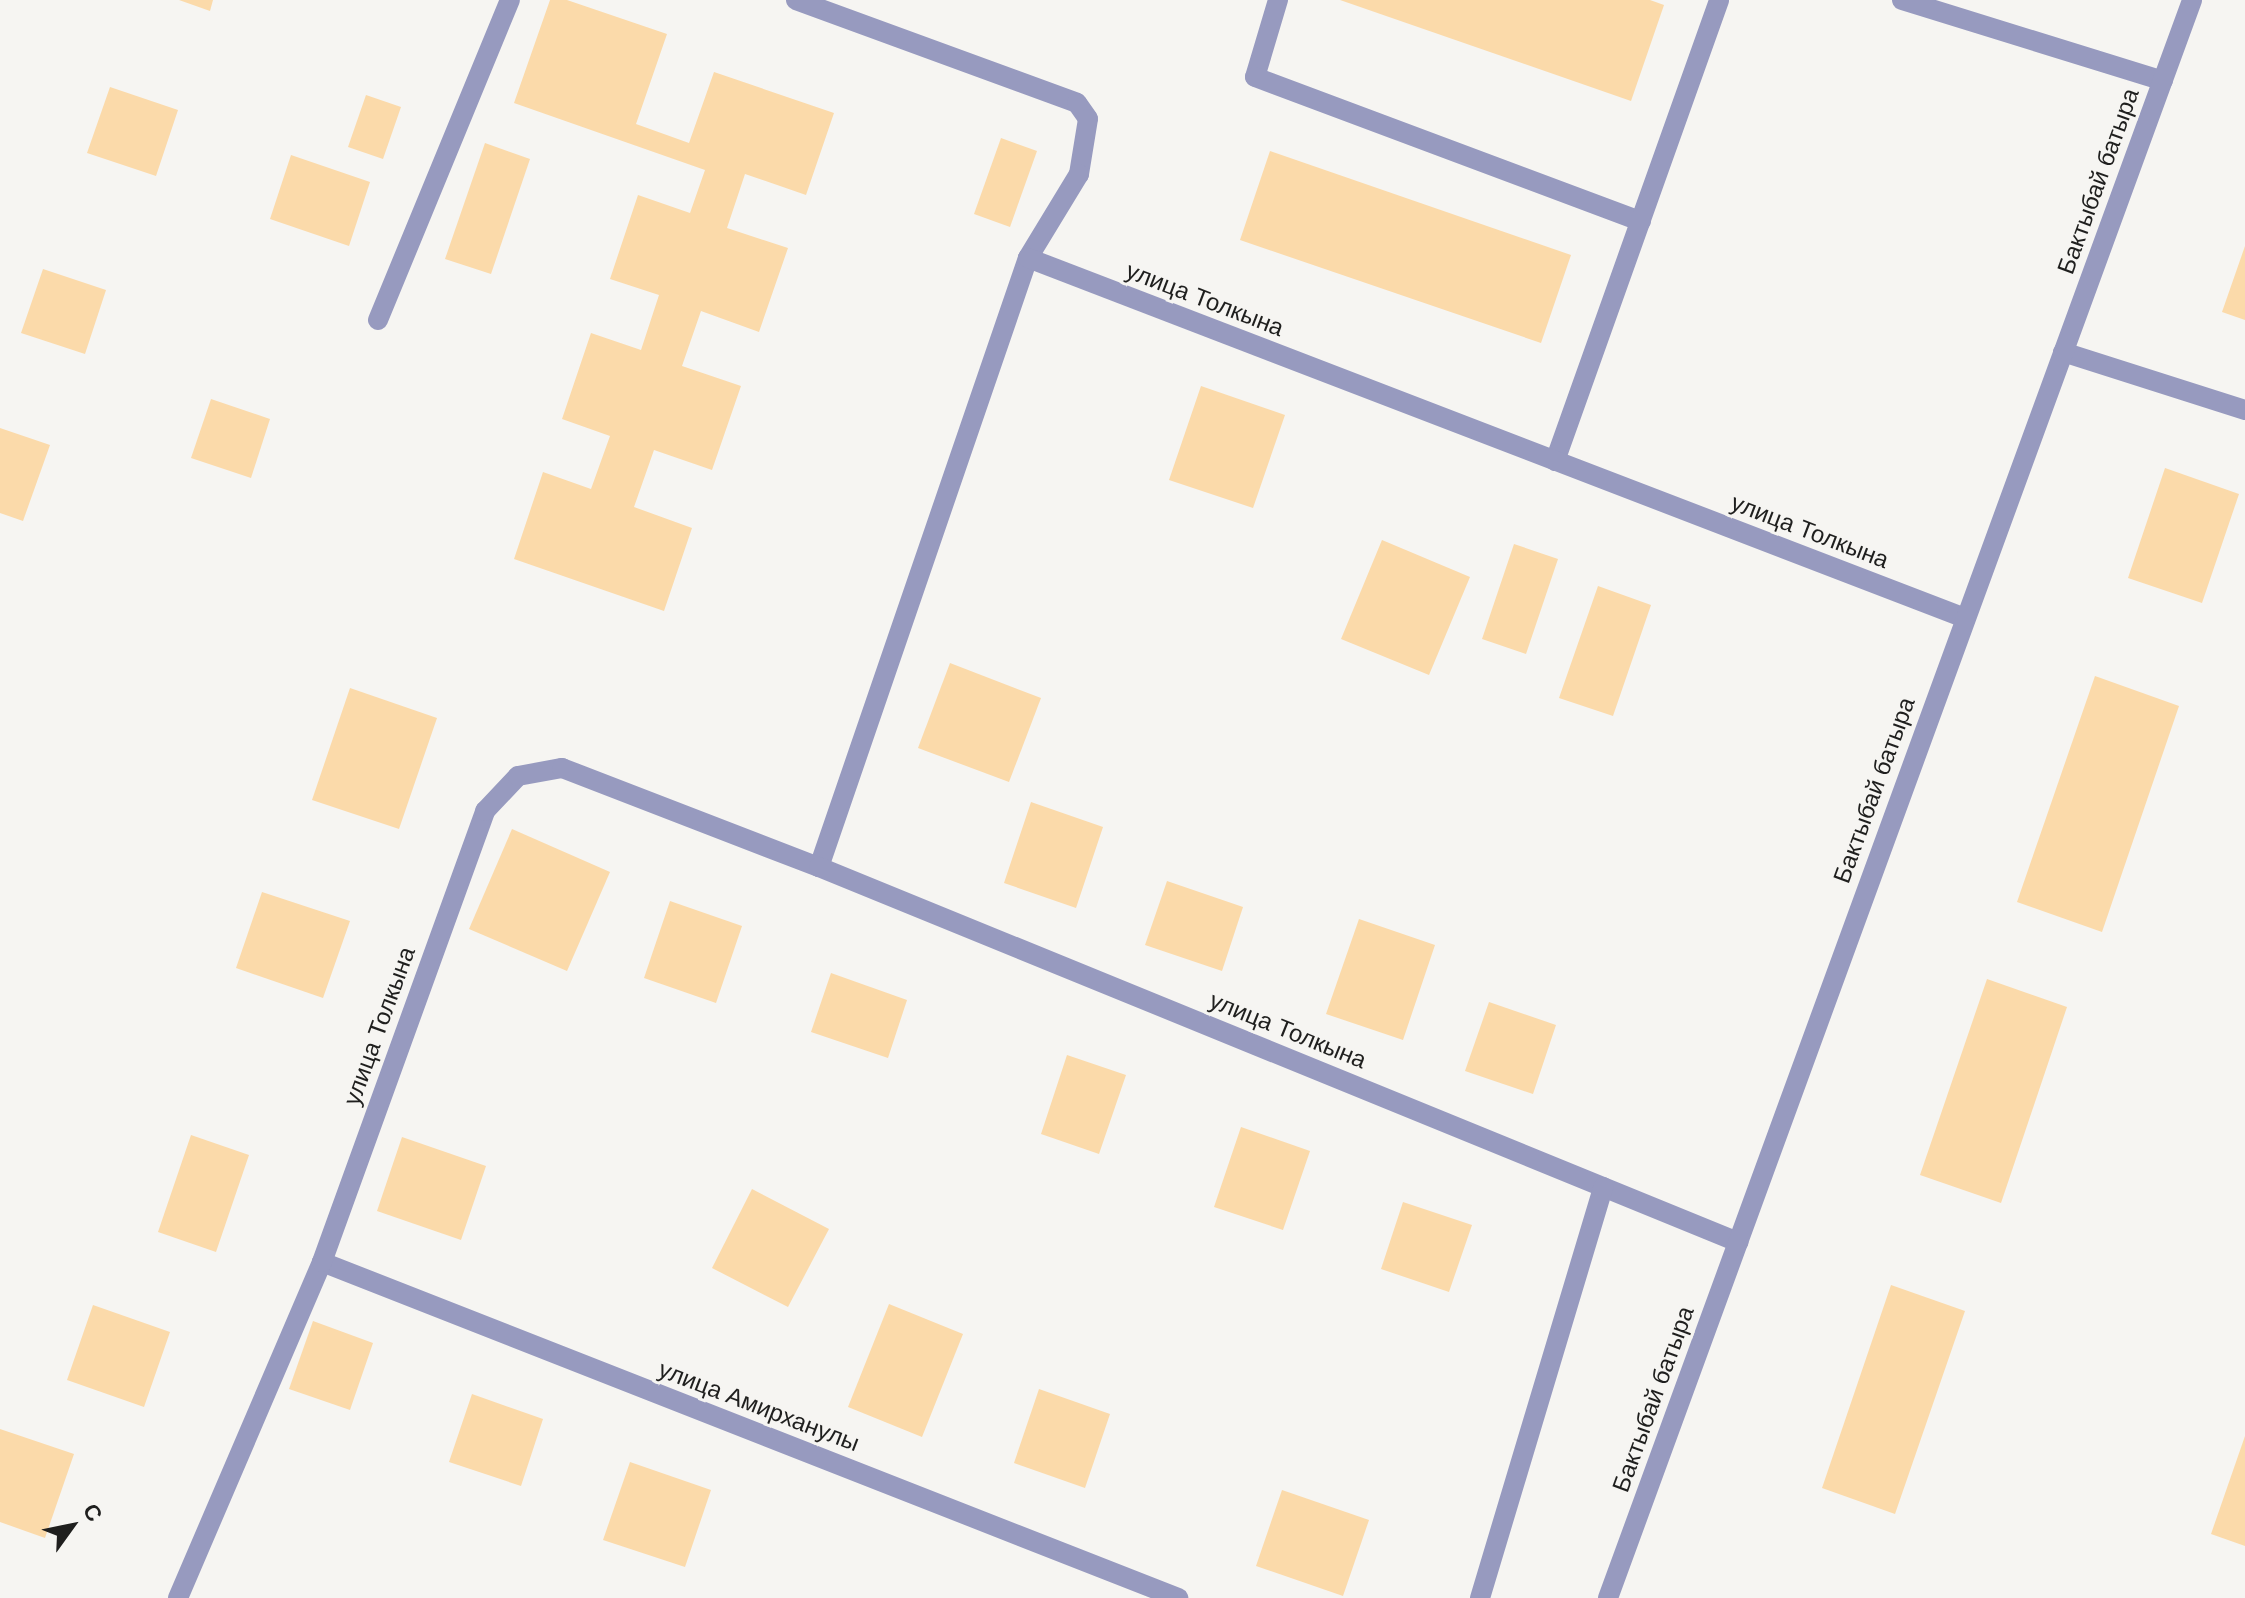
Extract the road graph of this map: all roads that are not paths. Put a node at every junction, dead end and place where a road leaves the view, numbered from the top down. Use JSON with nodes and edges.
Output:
{"nodes":[{"id":1,"x":510,"y":0,"type":"edge"},
{"id":2,"x":796,"y":0,"type":"edge"},
{"id":3,"x":1278,"y":0,"type":"edge"},
{"id":4,"x":1719,"y":0,"type":"edge"},
{"id":5,"x":1902,"y":0,"type":"edge"},
{"id":6,"x":2192,"y":0,"type":"edge"},
{"id":7,"x":2163,"y":81,"type":"junction"},
{"id":8,"x":1641,"y":221,"type":"junction"},
{"id":9,"x":1028,"y":258,"type":"junction"},
{"id":10,"x":378,"y":320,"type":"dead end"},
{"id":11,"x":2063,"y":352,"type":"junction"},
{"id":12,"x":2245,"y":410,"type":"edge"},
{"id":13,"x":1555,"y":461,"type":"junction"},
{"id":14,"x":1965,"y":618,"type":"junction"},
{"id":15,"x":819,"y":867,"type":"junction"},
{"id":16,"x":1603,"y":1187,"type":"junction"},
{"id":17,"x":1738,"y":1242,"type":"junction"},
{"id":18,"x":322,"y":1262,"type":"junction"},
{"id":19,"x":178,"y":1598,"type":"edge"},
{"id":20,"x":1178,"y":1598,"type":"edge"},
{"id":21,"x":1480,"y":1598,"type":"edge"},
{"id":22,"x":1608,"y":1598,"type":"edge"}],
"edges":[{"from":1,"to":10,"type":"street"},
{"from":2,"to":9,"type":"street"},
{"from":3,"to":8,"type":"street"},
{"from":4,"to":8,"type":"street"},
{"from":5,"to":7,"type":"street"},
{"from":6,"to":7,"type":"street","name":"Бактыбай батыра"},
{"from":7,"to":11,"type":"street","name":"Бактыбай батыра"},
{"from":8,"to":13,"type":"street"},
{"from":9,"to":13,"type":"street","name":"улица Толкына"},
{"from":9,"to":15,"type":"street"},
{"from":11,"to":12,"type":"street"},
{"from":11,"to":14,"type":"street","name":"Бактыбай батыра"},
{"from":13,"to":14,"type":"street","name":"улица Толкына"},
{"from":14,"to":17,"type":"street","name":"Бактыбай батыра"},
{"from":15,"to":16,"type":"street","name":"улица Толкына"},
{"from":15,"to":18,"type":"street","name":"улица Толкына"},
{"from":16,"to":17,"type":"street","name":"улица Толкына"},
{"from":16,"to":21,"type":"street"},
{"from":17,"to":22,"type":"street","name":"Бактыбай батыра"},
{"from":18,"to":19,"type":"street","name":"улица Толкына"},
{"from":18,"to":20,"type":"street","name":"улица Амирханулы"}]}
